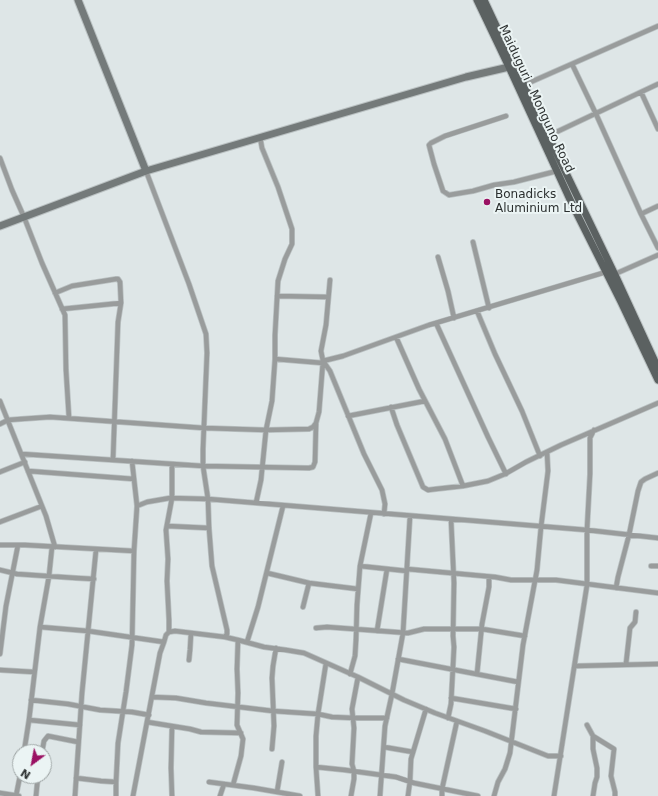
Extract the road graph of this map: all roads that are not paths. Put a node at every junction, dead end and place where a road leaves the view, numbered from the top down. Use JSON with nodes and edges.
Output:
{"nodes":[{"id":1,"x":78,"y":0,"type":"edge"},
{"id":2,"x":477,"y":0,"type":"edge"},
{"id":3,"x":484,"y":0,"type":"edge"},
{"id":4,"x":658,"y":26,"type":"edge"},
{"id":5,"x":572,"y":64,"type":"junction"},
{"id":6,"x":510,"y":67,"type":"junction"},
{"id":7,"x":658,"y":84,"type":"edge"},
{"id":8,"x":524,"y":85,"type":"junction"},
{"id":9,"x":641,"y":92,"type":"junction"},
{"id":10,"x":596,"y":114,"type":"junction"},
{"id":11,"x":506,"y":116,"type":"dead end"},
{"id":12,"x":658,"y":129,"type":"edge"},
{"id":13,"x":548,"y":136,"type":"junction"},
{"id":14,"x":260,"y":137,"type":"junction"},
{"id":15,"x":0,"y":158,"type":"edge"},
{"id":16,"x":146,"y":171,"type":"junction"},
{"id":17,"x":557,"y":171,"type":"junction"},
{"id":18,"x":658,"y":206,"type":"edge"},
{"id":19,"x":641,"y":214,"type":"junction"},
{"id":20,"x":24,"y":217,"type":"junction"},
{"id":21,"x":0,"y":226,"type":"edge"},
{"id":22,"x":474,"y":242,"type":"dead end"},
{"id":23,"x":658,"y":248,"type":"edge"},
{"id":24,"x":658,"y":255,"type":"edge"},
{"id":25,"x":438,"y":257,"type":"dead end"},
{"id":26,"x":606,"y":272,"type":"junction"},
{"id":27,"x":615,"y":274,"type":"junction"},
{"id":28,"x":330,"y":280,"type":"dead end"},
{"id":29,"x":55,"y":293,"type":"junction"},
{"id":30,"x":277,"y":296,"type":"junction"},
{"id":31,"x":328,"y":297,"type":"junction"},
{"id":32,"x":121,"y":303,"type":"junction"},
{"id":33,"x":489,"y":308,"type":"junction"},
{"id":34,"x":62,"y":309,"type":"junction"},
{"id":35,"x":477,"y":311,"type":"junction"},
{"id":36,"x":454,"y":318,"type":"junction"},
{"id":37,"x":436,"y":323,"type":"junction"},
{"id":38,"x":396,"y":337,"type":"junction"},
{"id":39,"x":275,"y":360,"type":"junction"},
{"id":40,"x":323,"y":362,"type":"junction"},
{"id":41,"x":658,"y":368,"type":"edge"},
{"id":42,"x":658,"y":378,"type":"edge"},
{"id":43,"x":0,"y":400,"type":"edge"},
{"id":44,"x":425,"y":401,"type":"junction"},
{"id":45,"x":658,"y":403,"type":"edge"},
{"id":46,"x":391,"y":407,"type":"junction"},
{"id":47,"x":348,"y":416,"type":"junction"},
{"id":48,"x":69,"y":418,"type":"junction"},
{"id":49,"x":8,"y":420,"type":"junction"},
{"id":50,"x":114,"y":422,"type":"junction"},
{"id":51,"x":316,"y":423,"type":"junction"},
{"id":52,"x":0,"y":424,"type":"edge"},
{"id":53,"x":204,"y":428,"type":"junction"},
{"id":54,"x":266,"y":430,"type":"junction"},
{"id":55,"x":594,"y":430,"type":"junction"},
{"id":56,"x":547,"y":452,"type":"junction"},
{"id":57,"x":22,"y":454,"type":"junction"},
{"id":58,"x":540,"y":456,"type":"junction"},
{"id":59,"x":113,"y":460,"type":"junction"},
{"id":60,"x":132,"y":461,"type":"junction"},
{"id":61,"x":25,"y":462,"type":"junction"},
{"id":62,"x":172,"y":464,"type":"junction"},
{"id":63,"x":203,"y":466,"type":"junction"},
{"id":64,"x":263,"y":467,"type":"junction"},
{"id":65,"x":28,"y":471,"type":"junction"},
{"id":66,"x":0,"y":472,"type":"edge"},
{"id":67,"x":658,"y":473,"type":"edge"},
{"id":68,"x":506,"y":474,"type":"junction"},
{"id":69,"x":134,"y":479,"type":"junction"},
{"id":70,"x":463,"y":486,"type":"junction"},
{"id":71,"x":172,"y":498,"type":"junction"},
{"id":72,"x":208,"y":499,"type":"junction"},
{"id":73,"x":256,"y":503,"type":"junction"},
{"id":74,"x":42,"y":506,"type":"junction"},
{"id":75,"x":137,"y":506,"type":"junction"},
{"id":76,"x":283,"y":506,"type":"junction"},
{"id":77,"x":371,"y":513,"type":"junction"},
{"id":78,"x":384,"y":514,"type":"junction"},
{"id":79,"x":410,"y":516,"type":"junction"},
{"id":80,"x":451,"y":519,"type":"junction"},
{"id":81,"x":0,"y":522,"type":"edge"},
{"id":82,"x":167,"y":526,"type":"junction"},
{"id":83,"x":541,"y":527,"type":"junction"},
{"id":84,"x":209,"y":528,"type":"junction"},
{"id":85,"x":587,"y":530,"type":"junction"},
{"id":86,"x":629,"y":535,"type":"junction"},
{"id":87,"x":658,"y":538,"type":"edge"},
{"id":88,"x":0,"y":545,"type":"edge"},
{"id":89,"x":18,"y":545,"type":"junction"},
{"id":90,"x":53,"y":547,"type":"junction"},
{"id":91,"x":96,"y":550,"type":"junction"},
{"id":92,"x":134,"y":551,"type":"junction"},
{"id":93,"x":360,"y":566,"type":"junction"},
{"id":94,"x":651,"y":566,"type":"dead end"},
{"id":95,"x":658,"y":566,"type":"edge"},
{"id":96,"x":387,"y":569,"type":"junction"},
{"id":97,"x":0,"y":570,"type":"edge"},
{"id":98,"x":407,"y":570,"type":"junction"},
{"id":99,"x":13,"y":573,"type":"junction"},
{"id":100,"x":267,"y":573,"type":"junction"},
{"id":101,"x":453,"y":574,"type":"junction"},
{"id":102,"x":49,"y":576,"type":"junction"},
{"id":103,"x":490,"y":577,"type":"junction"},
{"id":104,"x":94,"y":579,"type":"junction"},
{"id":105,"x":535,"y":580,"type":"junction"},
{"id":106,"x":309,"y":583,"type":"junction"},
{"id":107,"x":587,"y":585,"type":"junction"},
{"id":108,"x":616,"y":588,"type":"junction"},
{"id":109,"x":358,"y":589,"type":"junction"},
{"id":110,"x":658,"y":593,"type":"edge"},
{"id":111,"x":304,"y":607,"type":"dead end"},
{"id":112,"x":636,"y":612,"type":"dead end"},
{"id":113,"x":2,"y":625,"type":"edge"},
{"id":114,"x":40,"y":627,"type":"junction"},
{"id":115,"x":316,"y":628,"type":"dead end"},
{"id":116,"x":356,"y":629,"type":"junction"},
{"id":117,"x":454,"y":629,"type":"junction"},
{"id":118,"x":482,"y":629,"type":"junction"},
{"id":119,"x":88,"y":631,"type":"junction"},
{"id":120,"x":377,"y":631,"type":"junction"},
{"id":121,"x":169,"y":632,"type":"junction"},
{"id":122,"x":191,"y":633,"type":"junction"},
{"id":123,"x":402,"y":633,"type":"junction"},
{"id":124,"x":525,"y":636,"type":"junction"},
{"id":125,"x":224,"y":637,"type":"junction"},
{"id":126,"x":132,"y":638,"type":"junction"},
{"id":127,"x":238,"y":640,"type":"junction"},
{"id":128,"x":164,"y":642,"type":"junction"},
{"id":129,"x":247,"y":642,"type":"junction"},
{"id":130,"x":276,"y":648,"type":"junction"},
{"id":131,"x":0,"y":654,"type":"edge"},
{"id":132,"x":398,"y":659,"type":"junction"},
{"id":133,"x":189,"y":660,"type":"dead end"},
{"id":134,"x":326,"y":663,"type":"junction"},
{"id":135,"x":626,"y":664,"type":"junction"},
{"id":136,"x":658,"y":664,"type":"edge"},
{"id":137,"x":575,"y":666,"type":"junction"},
{"id":138,"x":0,"y":670,"type":"edge"},
{"id":139,"x":453,"y":670,"type":"junction"},
{"id":140,"x":34,"y":672,"type":"junction"},
{"id":141,"x":350,"y":674,"type":"junction"},
{"id":142,"x":477,"y":674,"type":"junction"},
{"id":143,"x":358,"y":677,"type":"junction"},
{"id":144,"x":518,"y":682,"type":"junction"},
{"id":145,"x":392,"y":694,"type":"junction"},
{"id":146,"x":152,"y":698,"type":"junction"},
{"id":147,"x":451,"y":698,"type":"junction"},
{"id":148,"x":31,"y":700,"type":"junction"},
{"id":149,"x":82,"y":706,"type":"junction"},
{"id":150,"x":238,"y":706,"type":"junction"},
{"id":151,"x":426,"y":709,"type":"junction"},
{"id":152,"x":516,"y":709,"type":"junction"},
{"id":153,"x":273,"y":711,"type":"junction"},
{"id":154,"x":123,"y":712,"type":"junction"},
{"id":155,"x":318,"y":714,"type":"junction"},
{"id":156,"x":149,"y":715,"type":"junction"},
{"id":157,"x":354,"y":718,"type":"junction"},
{"id":158,"x":387,"y":718,"type":"junction"},
{"id":159,"x":448,"y":718,"type":"junction"},
{"id":160,"x":29,"y":720,"type":"junction"},
{"id":161,"x":457,"y":721,"type":"junction"},
{"id":162,"x":147,"y":722,"type":"junction"},
{"id":163,"x":80,"y":725,"type":"junction"},
{"id":164,"x":587,"y":725,"type":"dead end"},
{"id":165,"x":172,"y":727,"type":"junction"},
{"id":166,"x":241,"y":734,"type":"junction"},
{"id":167,"x":593,"y":736,"type":"junction"},
{"id":168,"x":512,"y":741,"type":"junction"},
{"id":169,"x":78,"y":742,"type":"junction"},
{"id":170,"x":25,"y":744,"type":"edge"},
{"id":171,"x":43,"y":744,"type":"edge"},
{"id":172,"x":384,"y":747,"type":"junction"},
{"id":173,"x":272,"y":749,"type":"dead end"},
{"id":174,"x":413,"y":752,"type":"junction"},
{"id":175,"x":561,"y":756,"type":"junction"},
{"id":176,"x":282,"y":762,"type":"dead end"},
{"id":177,"x":316,"y":767,"type":"junction"},
{"id":178,"x":354,"y":771,"type":"junction"},
{"id":179,"x":382,"y":775,"type":"junction"},
{"id":180,"x":76,"y":778,"type":"junction"},
{"id":181,"x":410,"y":781,"type":"junction"},
{"id":182,"x":116,"y":782,"type":"junction"},
{"id":183,"x":210,"y":782,"type":"dead end"},
{"id":184,"x":19,"y":784,"type":"edge"},
{"id":185,"x":37,"y":784,"type":"edge"},
{"id":186,"x":224,"y":784,"type":"junction"},
{"id":187,"x":233,"y":786,"type":"junction"},
{"id":188,"x":442,"y":789,"type":"junction"},
{"id":189,"x":277,"y":792,"type":"junction"},
{"id":190,"x":0,"y":793,"type":"edge"},
{"id":191,"x":17,"y":796,"type":"edge"},
{"id":192,"x":36,"y":796,"type":"edge"},
{"id":193,"x":75,"y":796,"type":"edge"},
{"id":194,"x":116,"y":796,"type":"edge"},
{"id":195,"x":133,"y":796,"type":"edge"},
{"id":196,"x":172,"y":796,"type":"edge"},
{"id":197,"x":220,"y":796,"type":"edge"},
{"id":198,"x":300,"y":796,"type":"edge"},
{"id":199,"x":318,"y":796,"type":"edge"},
{"id":200,"x":351,"y":796,"type":"edge"},
{"id":201,"x":380,"y":796,"type":"edge"},
{"id":202,"x":408,"y":796,"type":"edge"},
{"id":203,"x":442,"y":796,"type":"edge"},
{"id":204,"x":478,"y":796,"type":"edge"},
{"id":205,"x":494,"y":796,"type":"edge"},
{"id":206,"x":554,"y":796,"type":"edge"},
{"id":207,"x":593,"y":796,"type":"edge"},
{"id":208,"x":615,"y":796,"type":"edge"}],
"edges":[{"from":1,"to":16,"type":"street"},
{"from":2,"to":6,"type":"main road","name":"Maiduguri - Monguno Road"},
{"from":3,"to":8,"type":"main road","name":"Maiduguri - Monguno Road"},
{"from":4,"to":5,"type":"street"},
{"from":5,"to":8,"type":"street"},
{"from":5,"to":10,"type":"street"},
{"from":6,"to":14,"type":"street"},
{"from":6,"to":17,"type":"main road","name":"Maiduguri - Monguno Road"},
{"from":7,"to":9,"type":"street"},
{"from":8,"to":13,"type":"main road","name":"Maiduguri - Monguno Road"},
{"from":9,"to":10,"type":"street"},
{"from":9,"to":12,"type":"street"},
{"from":10,"to":13,"type":"street"},
{"from":10,"to":19,"type":"street"},
{"from":11,"to":17,"type":"street"},
{"from":13,"to":27,"type":"main road","name":"Maiduguri - Monguno Road"},
{"from":14,"to":16,"type":"street"},
{"from":14,"to":30,"type":"street"},
{"from":15,"to":20,"type":"street"},
{"from":16,"to":20,"type":"street"},
{"from":16,"to":53,"type":"street"},
{"from":17,"to":26,"type":"main road","name":"Maiduguri - Monguno Road"},
{"from":18,"to":19,"type":"street"},
{"from":19,"to":23,"type":"street"},
{"from":20,"to":21,"type":"street"},
{"from":20,"to":29,"type":"street"},
{"from":22,"to":33,"type":"street"},
{"from":24,"to":27,"type":"street"},
{"from":25,"to":36,"type":"street"},
{"from":26,"to":33,"type":"street"},
{"from":26,"to":42,"type":"main road","name":"Maiduguri - Monguno Road"},
{"from":27,"to":41,"type":"main road","name":"Maiduguri - Monguno Road"},
{"from":28,"to":31,"type":"street"},
{"from":29,"to":32,"type":"street"},
{"from":29,"to":34,"type":"street"},
{"from":30,"to":31,"type":"street"},
{"from":30,"to":39,"type":"street"},
{"from":31,"to":40,"type":"street"},
{"from":32,"to":34,"type":"street"},
{"from":32,"to":50,"type":"street"},
{"from":33,"to":35,"type":"street"},
{"from":34,"to":48,"type":"street"},
{"from":35,"to":36,"type":"street"},
{"from":35,"to":58,"type":"street"},
{"from":36,"to":37,"type":"street"},
{"from":37,"to":38,"type":"street"},
{"from":37,"to":68,"type":"street"},
{"from":38,"to":40,"type":"street"},
{"from":38,"to":44,"type":"street"},
{"from":39,"to":40,"type":"street"},
{"from":39,"to":54,"type":"street"},
{"from":40,"to":47,"type":"street"},
{"from":40,"to":51,"type":"street"},
{"from":43,"to":49,"type":"street"},
{"from":44,"to":46,"type":"street"},
{"from":44,"to":70,"type":"street"},
{"from":45,"to":55,"type":"street"},
{"from":46,"to":47,"type":"street"},
{"from":46,"to":70,"type":"street"},
{"from":47,"to":78,"type":"street"},
{"from":48,"to":49,"type":"street"},
{"from":48,"to":50,"type":"street"},
{"from":49,"to":52,"type":"street"},
{"from":49,"to":57,"type":"street"},
{"from":50,"to":53,"type":"street"},
{"from":50,"to":59,"type":"street"},
{"from":51,"to":54,"type":"street"},
{"from":51,"to":64,"type":"street"},
{"from":53,"to":54,"type":"street"},
{"from":53,"to":63,"type":"street"},
{"from":54,"to":64,"type":"street"},
{"from":55,"to":56,"type":"street"},
{"from":55,"to":85,"type":"street"},
{"from":56,"to":58,"type":"street"},
{"from":56,"to":83,"type":"street"},
{"from":57,"to":59,"type":"street"},
{"from":57,"to":61,"type":"street"},
{"from":58,"to":68,"type":"street"},
{"from":59,"to":60,"type":"street"},
{"from":60,"to":62,"type":"street"},
{"from":60,"to":69,"type":"street"},
{"from":61,"to":65,"type":"street"},
{"from":61,"to":66,"type":"street"},
{"from":62,"to":63,"type":"street"},
{"from":62,"to":71,"type":"street"},
{"from":63,"to":64,"type":"street"},
{"from":63,"to":72,"type":"street"},
{"from":64,"to":73,"type":"street"},
{"from":65,"to":69,"type":"street"},
{"from":65,"to":74,"type":"street"},
{"from":67,"to":86,"type":"street"},
{"from":68,"to":70,"type":"street"},
{"from":69,"to":75,"type":"street"},
{"from":71,"to":72,"type":"street"},
{"from":71,"to":75,"type":"street"},
{"from":71,"to":82,"type":"street"},
{"from":72,"to":73,"type":"street"},
{"from":72,"to":84,"type":"street"},
{"from":73,"to":76,"type":"street"},
{"from":74,"to":81,"type":"street"},
{"from":74,"to":90,"type":"street"},
{"from":75,"to":92,"type":"street"},
{"from":76,"to":77,"type":"street"},
{"from":76,"to":100,"type":"street"},
{"from":77,"to":78,"type":"street"},
{"from":77,"to":93,"type":"street"},
{"from":78,"to":79,"type":"street"},
{"from":79,"to":80,"type":"street"},
{"from":79,"to":98,"type":"street"},
{"from":80,"to":83,"type":"street"},
{"from":80,"to":101,"type":"street"},
{"from":82,"to":84,"type":"street"},
{"from":82,"to":121,"type":"street"},
{"from":83,"to":85,"type":"street"},
{"from":83,"to":105,"type":"street"},
{"from":84,"to":125,"type":"street"},
{"from":85,"to":86,"type":"street"},
{"from":85,"to":107,"type":"street"},
{"from":86,"to":87,"type":"street"},
{"from":86,"to":108,"type":"street"},
{"from":88,"to":89,"type":"street"},
{"from":89,"to":90,"type":"street"},
{"from":89,"to":99,"type":"street"},
{"from":90,"to":91,"type":"street"},
{"from":90,"to":102,"type":"street"},
{"from":91,"to":92,"type":"street"},
{"from":91,"to":104,"type":"street"},
{"from":92,"to":126,"type":"street"},
{"from":93,"to":96,"type":"street"},
{"from":93,"to":109,"type":"street"},
{"from":94,"to":95,"type":"street"},
{"from":96,"to":98,"type":"street"},
{"from":96,"to":120,"type":"street"},
{"from":97,"to":99,"type":"street"},
{"from":98,"to":101,"type":"street"},
{"from":98,"to":123,"type":"street"},
{"from":99,"to":102,"type":"street"},
{"from":99,"to":113,"type":"street"},
{"from":100,"to":106,"type":"street"},
{"from":100,"to":129,"type":"street"},
{"from":101,"to":103,"type":"street"},
{"from":101,"to":117,"type":"street"},
{"from":102,"to":104,"type":"street"},
{"from":102,"to":114,"type":"street"},
{"from":103,"to":105,"type":"street"},
{"from":103,"to":118,"type":"street"},
{"from":104,"to":119,"type":"street"},
{"from":105,"to":107,"type":"street"},
{"from":105,"to":124,"type":"street"},
{"from":106,"to":109,"type":"street"},
{"from":106,"to":111,"type":"street"},
{"from":107,"to":108,"type":"street"},
{"from":107,"to":137,"type":"street"},
{"from":108,"to":110,"type":"street"},
{"from":109,"to":116,"type":"street"},
{"from":112,"to":135,"type":"street"},
{"from":113,"to":131,"type":"street"},
{"from":114,"to":119,"type":"street"},
{"from":114,"to":140,"type":"street"},
{"from":115,"to":116,"type":"street"},
{"from":116,"to":120,"type":"street"},
{"from":116,"to":141,"type":"street"},
{"from":117,"to":118,"type":"street"},
{"from":117,"to":123,"type":"street"},
{"from":117,"to":139,"type":"street"},
{"from":118,"to":124,"type":"street"},
{"from":118,"to":142,"type":"street"},
{"from":119,"to":126,"type":"street"},
{"from":119,"to":149,"type":"street"},
{"from":120,"to":123,"type":"street"},
{"from":121,"to":122,"type":"street"},
{"from":121,"to":128,"type":"street"},
{"from":122,"to":125,"type":"street"},
{"from":122,"to":133,"type":"street"},
{"from":123,"to":132,"type":"street"},
{"from":124,"to":144,"type":"street"},
{"from":125,"to":127,"type":"street"},
{"from":126,"to":128,"type":"street"},
{"from":126,"to":154,"type":"street"},
{"from":127,"to":129,"type":"street"},
{"from":127,"to":150,"type":"street"},
{"from":128,"to":146,"type":"street"},
{"from":129,"to":130,"type":"street"},
{"from":130,"to":134,"type":"street"},
{"from":130,"to":153,"type":"street"},
{"from":132,"to":139,"type":"street"},
{"from":132,"to":145,"type":"street"},
{"from":134,"to":141,"type":"street"},
{"from":134,"to":155,"type":"street"},
{"from":135,"to":136,"type":"street"},
{"from":135,"to":137,"type":"street"},
{"from":137,"to":175,"type":"street"},
{"from":138,"to":140,"type":"street"},
{"from":139,"to":142,"type":"street"},
{"from":139,"to":147,"type":"street"},
{"from":140,"to":148,"type":"street"},
{"from":141,"to":143,"type":"street"},
{"from":142,"to":144,"type":"street"},
{"from":143,"to":145,"type":"street"},
{"from":143,"to":157,"type":"street"},
{"from":144,"to":152,"type":"street"},
{"from":145,"to":151,"type":"street"},
{"from":145,"to":158,"type":"street"},
{"from":146,"to":150,"type":"street"},
{"from":146,"to":156,"type":"street"},
{"from":147,"to":152,"type":"street"},
{"from":147,"to":159,"type":"street"},
{"from":148,"to":149,"type":"street"},
{"from":148,"to":160,"type":"street"},
{"from":149,"to":154,"type":"street"},
{"from":149,"to":163,"type":"street"},
{"from":150,"to":153,"type":"street"},
{"from":150,"to":166,"type":"street"},
{"from":151,"to":159,"type":"street"},
{"from":151,"to":174,"type":"street"},
{"from":152,"to":168,"type":"street"},
{"from":153,"to":155,"type":"street"},
{"from":153,"to":173,"type":"street"},
{"from":154,"to":156,"type":"street"},
{"from":154,"to":182,"type":"street"},
{"from":155,"to":157,"type":"street"},
{"from":155,"to":177,"type":"street"},
{"from":156,"to":162,"type":"street"},
{"from":157,"to":158,"type":"street"},
{"from":157,"to":178,"type":"street"},
{"from":158,"to":172,"type":"street"},
{"from":159,"to":161,"type":"street"},
{"from":160,"to":163,"type":"street"},
{"from":160,"to":170,"type":"street"},
{"from":161,"to":168,"type":"street"},
{"from":161,"to":188,"type":"street"},
{"from":162,"to":165,"type":"street"},
{"from":162,"to":195,"type":"street"},
{"from":163,"to":169,"type":"street"},
{"from":164,"to":167,"type":"street"},
{"from":165,"to":166,"type":"street"},
{"from":165,"to":196,"type":"street"},
{"from":166,"to":187,"type":"street"},
{"from":167,"to":207,"type":"street"},
{"from":167,"to":208,"type":"street"},
{"from":168,"to":175,"type":"street"},
{"from":168,"to":205,"type":"street"},
{"from":169,"to":171,"type":"street"},
{"from":169,"to":180,"type":"street"},
{"from":172,"to":174,"type":"street"},
{"from":172,"to":179,"type":"street"},
{"from":174,"to":181,"type":"street"},
{"from":175,"to":206,"type":"street"},
{"from":176,"to":189,"type":"street"},
{"from":177,"to":178,"type":"street"},
{"from":177,"to":199,"type":"street"},
{"from":178,"to":179,"type":"street"},
{"from":178,"to":200,"type":"street"},
{"from":179,"to":181,"type":"street"},
{"from":179,"to":201,"type":"street"},
{"from":180,"to":182,"type":"street"},
{"from":180,"to":193,"type":"street"},
{"from":181,"to":188,"type":"street"},
{"from":181,"to":202,"type":"street"},
{"from":182,"to":194,"type":"street"},
{"from":183,"to":186,"type":"street"},
{"from":184,"to":191,"type":"street"},
{"from":185,"to":192,"type":"street"},
{"from":186,"to":187,"type":"street"},
{"from":186,"to":197,"type":"street"},
{"from":187,"to":189,"type":"street"},
{"from":188,"to":203,"type":"street"},
{"from":188,"to":204,"type":"street"},
{"from":189,"to":198,"type":"street"},
{"from":190,"to":191,"type":"street"}]}
